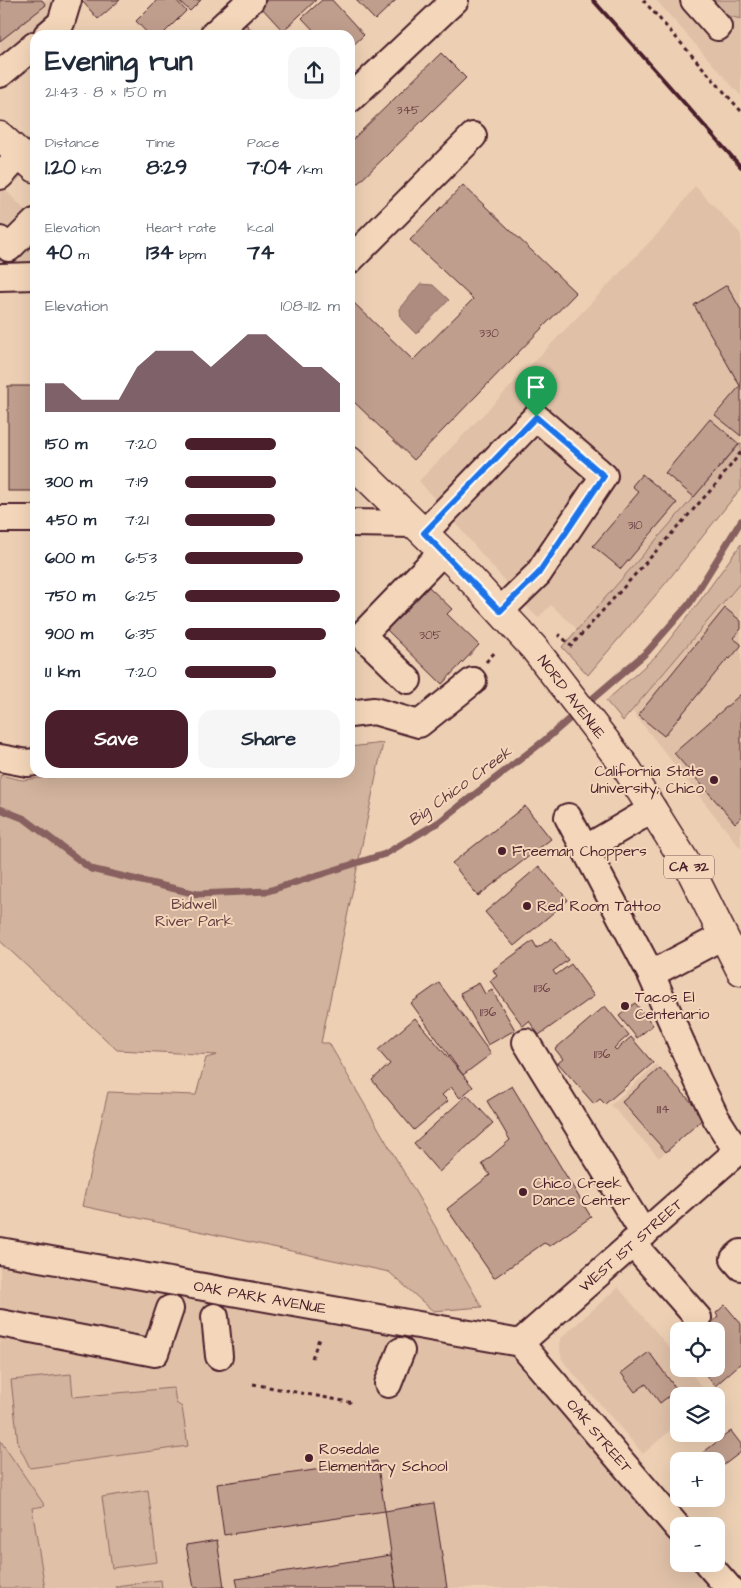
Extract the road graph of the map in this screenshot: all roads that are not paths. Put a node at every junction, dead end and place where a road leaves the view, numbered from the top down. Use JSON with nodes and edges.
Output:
{"nodes":[{"id":1,"x":68,"y":0,"type":"edge"},
{"id":2,"x":251,"y":0,"type":"edge"},
{"id":3,"x":455,"y":0,"type":"edge"},
{"id":4,"x":694,"y":0,"type":"edge"},
{"id":5,"x":718,"y":27,"type":"dead end"},
{"id":6,"x":53,"y":30,"type":"edge"},
{"id":7,"x":218,"y":30,"type":"edge"},
{"id":8,"x":30,"y":49,"type":"edge"},
{"id":9,"x":0,"y":74,"type":"edge"},
{"id":10,"x":355,"y":94,"type":"edge"},
{"id":11,"x":0,"y":136,"type":"edge"},
{"id":12,"x":474,"y":136,"type":"dead end"},
{"id":13,"x":28,"y":161,"type":"edge"},
{"id":14,"x":0,"y":176,"type":"edge"},
{"id":15,"x":30,"y":227,"type":"edge"},
{"id":16,"x":0,"y":240,"type":"edge"},
{"id":17,"x":355,"y":255,"type":"edge"},
{"id":18,"x":30,"y":276,"type":"edge"},
{"id":19,"x":0,"y":277,"type":"edge"},
{"id":20,"x":355,"y":466,"type":"edge"},
{"id":21,"x":0,"y":519,"type":"edge"},
{"id":22,"x":30,"y":519,"type":"edge"},
{"id":23,"x":355,"y":524,"type":"edge"},
{"id":24,"x":427,"y":536,"type":"junction"},
{"id":25,"x":500,"y":611,"type":"junction"},
{"id":26,"x":480,"y":670,"type":"road end"},
{"id":27,"x":408,"y":680,"type":"dead end"},
{"id":28,"x":355,"y":713,"type":"edge"},
{"id":29,"x":0,"y":758,"type":"edge"},
{"id":30,"x":30,"y":763,"type":"edge"},
{"id":31,"x":652,"y":809,"type":"junction"},
{"id":32,"x":568,"y":817,"type":"dead end"},
{"id":33,"x":585,"y":849,"type":"junction"},
{"id":34,"x":723,"y":936,"type":"junction"},
{"id":35,"x":741,"y":971,"type":"edge"},
{"id":36,"x":651,"y":974,"type":"junction"},
{"id":37,"x":526,"y":1042,"type":"dead end"},
{"id":38,"x":739,"y":1149,"type":"edge"},
{"id":39,"x":638,"y":1238,"type":"junction"},
{"id":40,"x":0,"y":1251,"type":"edge"},
{"id":41,"x":741,"y":1253,"type":"edge"},
{"id":42,"x":741,"y":1267,"type":"edge"},
{"id":43,"x":170,"y":1309,"type":"dead end"},
{"id":44,"x":215,"y":1317,"type":"dead end"},
{"id":45,"x":698,"y":1318,"type":"dead end"},
{"id":46,"x":0,"y":1323,"type":"edge"},
{"id":47,"x":520,"y":1343,"type":"junction"},
{"id":48,"x":401,"y":1351,"type":"dead end"},
{"id":49,"x":219,"y":1356,"type":"dead end"},
{"id":50,"x":388,"y":1384,"type":"dead end"},
{"id":51,"x":670,"y":1518,"type":"edge"},
{"id":52,"x":715,"y":1572,"type":"edge"},
{"id":53,"x":729,"y":1588,"type":"edge"}],
"edges":[{"from":1,"to":6,"type":"street"},
{"from":2,"to":7,"type":"street"},
{"from":3,"to":10,"type":"street"},
{"from":4,"to":5,"type":"street"},
{"from":8,"to":9,"type":"street"},
{"from":11,"to":13,"type":"main road"},
{"from":12,"to":17,"type":"street"},
{"from":13,"to":14,"type":"street"},
{"from":15,"to":16,"type":"street"},
{"from":18,"to":19,"type":"street"},
{"from":20,"to":24,"type":"main road","name":"NORD AVENUE","number":"CA 32"},
{"from":21,"to":22,"type":"street"},
{"from":23,"to":24,"type":"street"},
{"from":24,"to":25,"type":"main road","name":"NORD AVENUE","number":"CA 32"},
{"from":24,"to":25,"type":"street"},
{"from":24,"to":27,"type":"street"},
{"from":25,"to":31,"type":"main road","name":"NORD AVENUE","number":"CA 32"},
{"from":26,"to":28,"type":"street"},
{"from":29,"to":30,"type":"street"},
{"from":31,"to":33,"type":"street"},
{"from":31,"to":34,"type":"main road","name":"NORD AVENUE","number":"CA 32"},
{"from":32,"to":33,"type":"street"},
{"from":33,"to":36,"type":"street"},
{"from":34,"to":35,"type":"main road","name":"NORD AVENUE","number":"CA 32"},
{"from":34,"to":36,"type":"street"},
{"from":36,"to":38,"type":"street"},
{"from":37,"to":39,"type":"street"},
{"from":38,"to":39,"type":"street","name":"WEST 1ST STREET"},
{"from":39,"to":45,"type":"street"},
{"from":39,"to":47,"type":"street","name":"WEST 1ST STREET"},
{"from":40,"to":47,"type":"street","name":"OAK PARK AVENUE"},
{"from":41,"to":42,"type":"street"},
{"from":43,"to":46,"type":"street"},
{"from":44,"to":49,"type":"street"},
{"from":47,"to":51,"type":"street","name":"OAK STREET"},
{"from":48,"to":50,"type":"street"},
{"from":52,"to":53,"type":"street"}]}
